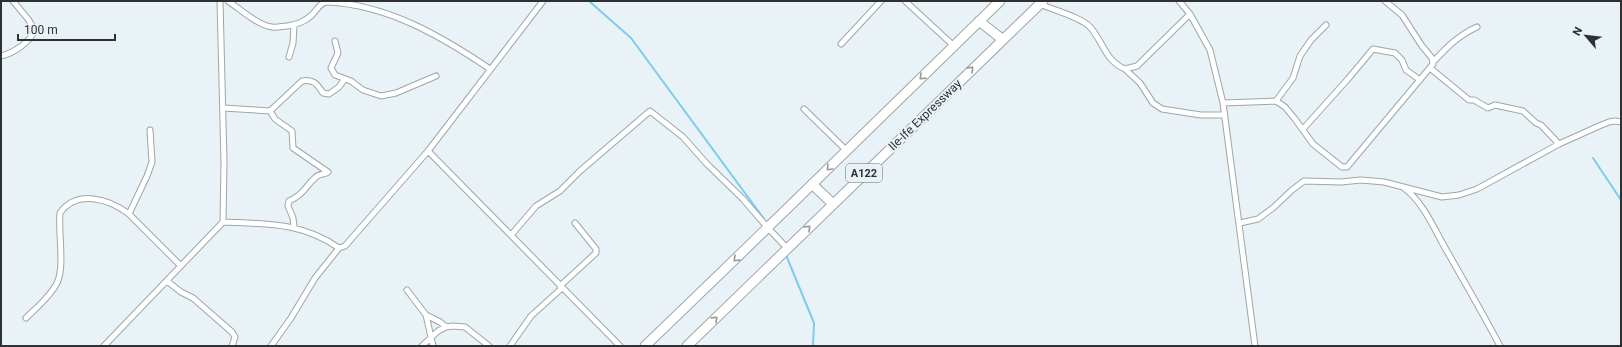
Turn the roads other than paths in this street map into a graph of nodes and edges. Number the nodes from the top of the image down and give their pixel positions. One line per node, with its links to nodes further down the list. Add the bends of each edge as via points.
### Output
1 (13, 1): 20 (street, via 35,30 17,49)
2 (220, 1): 31 (street)
3 (228, 1): 13 (street, via 262,25 273,28)
4 (543, 1): 24 (street)
5 (881, 1): 18 (street)
6 (904, 1): 19 (street)
7 (1000, 1): 12 (highway, A122)
8 (1179, 1): 11 (street)
9 (1385, 1): 22 (street, via 1402,15)
10 (1041, 2): 16 (highway, Ile-Ife Expressway / A122); 25 (street, via 1081,20 1090,27 1113,62)
11 (1190, 14): 25 (street, via 1137,66); 30 (street, via 1210,50)
12 (979, 21): 16 (highway); 19 (highway, A122)
13 (294, 25): 21 (street, via 293,43); 24 (street, via 305,21 326,2 355,6 393,16 422,28)
14 (1326, 25): 29 (street, via 1300,56 1293,78)
15 (1477, 27): 22 (street, via 1455,40)
16 (1002, 39): 44 (highway, Ile-Ife Expressway / A122, one-way to 16)
17 (335, 40): 27 (street, via 338,53 331,68 335,75)
18 (841, 44)
19 (954, 46): 40 (highway, A122, one-way to 40)
20 (1, 56)
21 (288, 57)
22 (1434, 61): 23 (street)
23 (1430, 68): 28 (street); 39 (street, via 1469,100 1488,108 1495,105 1523,111)
24 (490, 69): 41 (street)
25 (1125, 69): 34 (street, via 1140,83 1153,103 1162,109 1202,115)
26 (436, 76): 27 (street, via 396,93 380,96)
27 (344, 80): 33 (street, via 329,94 323,93 315,82 302,81 274,110)
28 (1420, 80): 37 (street, via 1406,70 1402,60 1395,53 1373,48); 37 (street, via 1347,167 1342,167 1313,144)
29 (1276, 101): 30 (street); 37 (street, via 1285,107)
30 (1223, 103): 34 (street)
31 (223, 108): 33 (street); 46 (street)
32 (804, 108): 40 (street)
33 (270, 111): 49 (street, via 275,119 292,131 293,148 328,172 316,177 303,193 289,201)
34 (1224, 115): 48 (street)
35 (1621, 117): 36 (street)
36 (1618, 122): 39 (street, via 1609,122)
37 (1302, 129)
38 (150, 130): 45 (street, via 152,162)
39 (1559, 144): 43 (street, via 1477,189 1459,195 1442,197)
40 (846, 150): 42 (highway, A122, one-way to 42)
41 (428, 151): 51 (street); 52 (street, via 359,233)
42 (812, 184): 44 (highway); 50 (highway, A122)
43 (1401, 186): 48 (street, via 1360,180 1304,181 1258,218); 73 (street, via 1412,194 1428,218)
44 (833, 204): 53 (highway, Ile-Ife Expressway / A122, one-way to 44)
45 (129, 214): 54 (street); 59 (street, via 120,207 95,199 72,201 65,205 60,213 60,266 57,283)
46 (223, 222): 49 (street); 54 (street)
47 (575, 223): 56 (street, via 596,249 596,253)
48 (1240, 224): 72 (street)
49 (294, 228): 52 (street, via 319,236)
50 (768, 228): 51 (street, via 683,137 650,111 560,191 536,206); 53 (street); 70 (highway, A122, one-way to 70)
51 (512, 234): 56 (street)
52 (339, 248): 64 (street, via 315,278)
53 (787, 248): 71 (highway, Ile-Ife Expressway / A122, one-way to 53)
54 (181, 266): 55 (street)
55 (167, 281): 62 (street); 63 (street, via 193,298 232,332 235,337)
56 (561, 286): 68 (street, via 531,316); 69 (street)
57 (407, 290): 58 (street)
58 (426, 315): 60 (street); 61 (street)
59 (26, 318)
60 (446, 327): 61 (street); 67 (street, via 465,327)
61 (432, 337): 65 (street); 66 (street)
62 (104, 346)
63 (232, 346)
64 (271, 346)
65 (422, 346)
66 (433, 346)
67 (490, 346)
68 (510, 346)
69 (620, 346)
70 (645, 346)
71 (687, 346)
72 (1256, 346)
73 (1500, 346)

